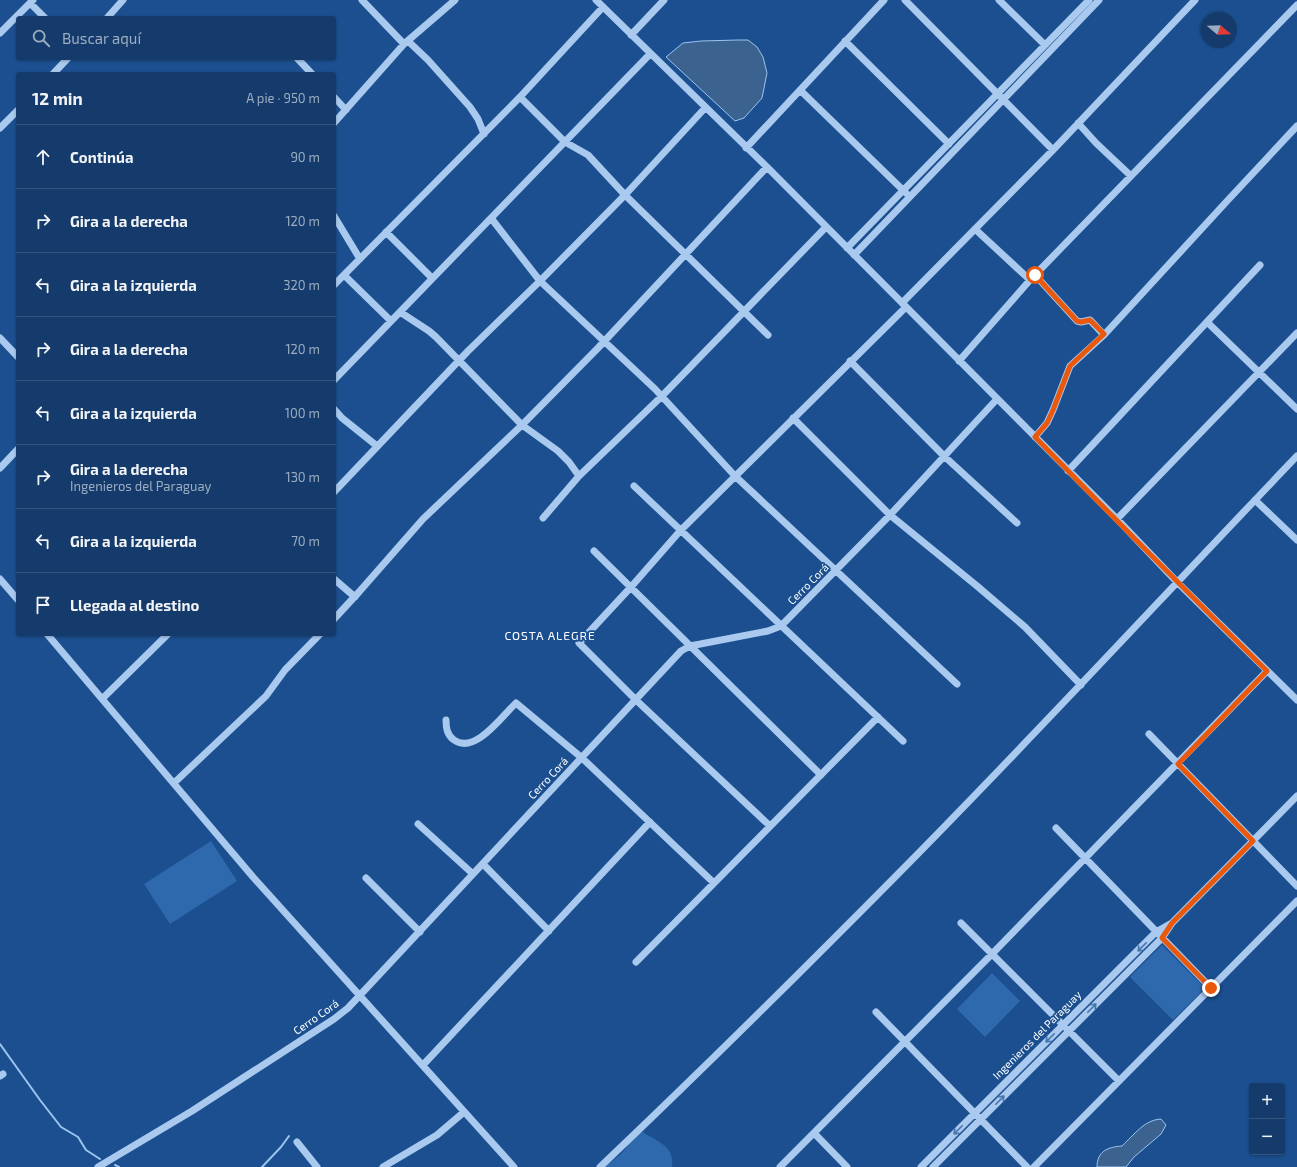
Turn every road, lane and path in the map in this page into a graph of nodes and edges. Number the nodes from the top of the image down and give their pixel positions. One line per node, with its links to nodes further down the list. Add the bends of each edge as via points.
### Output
1 (123, 0): 17 (street)
2 (362, 0): 22 (street)
3 (455, 0): 22 (street)
4 (596, 0): 14 (street)
5 (664, 0): 20 (street)
6 (884, 0): 21 (street)
7 (905, 0): 30 (street)
8 (999, 0): 23 (street)
9 (1089, 0): 23 (street)
10 (1195, 0): 38 (street)
11 (1096, 1): 33 (street)
12 (31, 2): 15 (street); 16 (street)
13 (1297, 6): 47 (street)
14 (603, 7): 20 (street); 31 (street)
15 (17, 16)
16 (43, 16)
17 (109, 16)
18 (16, 17): 19 (street)
19 (0, 33)
20 (631, 35): 24 (street)
21 (846, 41): 29 (street); 43 (street)
22 (406, 42): 35 (street); 41 (street, via 428,60 473,110)
23 (1045, 45): 30 (street)
24 (650, 54): 34 (street); 42 (street)
25 (66, 60): 27 (street)
26 (299, 60): 28 (street)
27 (55, 72)
28 (310, 72)
29 (800, 90): 44 (street); 48 (street)
30 (997, 94): 33 (street); 43 (street)
31 (520, 97): 41 (street); 42 (street)
32 (336, 99): 35 (street)
33 (1003, 100): 45 (street); 50 (street)
34 (705, 108): 44 (street); 49 (street)
35 (346, 110): 37 (street)
36 (16, 112): 40 (street)
37 (336, 120)
38 (1078, 122): 45 (street); 47 (street)
39 (1297, 126): 72 (street)
40 (0, 128)
41 (484, 134): 55 (street)
42 (566, 142): 49 (street, via 588,156); 51 (street)
43 (949, 144): 48 (street)
44 (746, 148): 46 (street)
45 (1053, 150): 54 (street)
46 (767, 167): 53 (street); 57 (street)
47 (1131, 176): 62 (street)
48 (903, 191): 50 (street); 56 (street)
49 (625, 195): 57 (street); 64 (street)
50 (909, 197): 58 (street)
51 (491, 218): 63 (street); 64 (street)
52 (336, 219): 59 (street)
53 (826, 226): 56 (street); 67 (street)
54 (975, 229): 62 (street); 66 (street)
55 (386, 232): 59 (street); 63 (street)
56 (848, 248): 58 (street)
57 (686, 254): 67 (street); 75 (street)
58 (854, 255): 66 (street)
59 (360, 259): 61 (street)
60 (1260, 265): 70 (street)
61 (344, 275): 65 (street); 69 (street)
62 (1033, 277): 72 (street, via 1077,321 1090,320); 79 (street)
63 (432, 278): 68 (street)
64 (540, 281): 75 (street); 77 (street)
65 (336, 283)
66 (904, 305): 78 (street); 79 (street)
67 (744, 311): 73 (street); 82 (street)
68 (400, 312): 69 (street); 77 (street, via 429,331)
69 (391, 321): 81 (street)
70 (1207, 322): 80 (street); 94 (street)
71 (1297, 333): 80 (street)
72 (1104, 334): 88 (street, via 1070,366 1047,423)
73 (768, 335)
74 (0, 338): 76 (street)
75 (604, 341): 82 (street); 87 (street)
76 (16, 355)
77 (458, 361): 87 (street); 89 (street)
78 (850, 361): 86 (street); 91 (street)
79 (959, 361): 83 (street)
80 (1259, 372): 84 (street); 102 (street)
81 (336, 378)
82 (662, 396): 95 (street); 96 (street)
83 (998, 399): 88 (street); 91 (street, Cerro Corá)
84 (1297, 409)
85 (336, 411): 89 (street)
86 (793, 418): 96 (street); 100 (street)
87 (522, 425): 95 (street, via 558,451); 112 (street, via 423,519)
88 (1035, 437): 94 (street)
89 (377, 446): 98 (street)
90 (16, 451): 93 (street)
91 (944, 456): 100 (street, Cerro Corá); 103 (street)
92 (1297, 456): 99 (street)
93 (1, 466)
94 (1068, 471): 102 (street)
95 (579, 476): 101 (street)
96 (735, 476): 104 (street); 107 (street)
97 (634, 486): 104 (street)
98 (336, 490)
99 (1255, 500): 105 (street); 110 (street)
100 (890, 515): 107 (street, Cerro Corá); 122 (street, via 1025,627)
101 (543, 518)
102 (1117, 519): 110 (street)
103 (1017, 523)
104 (680, 531): 111 (street); 115 (street)
105 (1297, 540)
106 (594, 551): 111 (street)
107 (837, 571): 115 (street, Cerro Corá); 121 (street)
108 (0, 579): 113 (street)
109 (336, 581): 112 (street)
110 (1177, 582): 120 (street); 122 (street)
111 (631, 587): 119 (street); 124 (street, via 579,643)
112 (355, 597): 114 (street)
113 (16, 598)
114 (336, 617)
115 (781, 626): 119 (street, Cerro Corá, via 768,631); 126 (street)
116 (49, 636): 123 (street)
117 (166, 636): 123 (street)
118 (318, 636): 133 (street, via 285,670 266,696)
119 (690, 646): 124 (street, Cerro Corá, via 681,651); 132 (street)
120 (1267, 671): 125 (street); 131 (street)
121 (957, 684)
122 (1080, 685): 172 (street, via 897,875)
123 (103, 698): 133 (street)
124 (636, 700): 130 (street, Cerro Corá); 137 (street)
125 (1297, 700)
126 (878, 718): 129 (street); 132 (street)
127 (446, 720): 130 (street, via 446,728 451,738 457,742 470,744 492,728 516,703)
128 (1149, 734): 131 (street)
129 (903, 741)
130 (582, 758): 135 (street); 141 (street, Cerro Corá)
131 (1178, 764): 139 (street); 140 (street)
132 (821, 775): 137 (street)
133 (174, 783): 156 (street, via 253,877)
134 (1297, 796): 139 (street, Ingenieros del Paraguay)
135 (650, 822): 144 (street); 149 (street)
136 (418, 824): 142 (street)
137 (770, 826): 144 (street)
138 (1056, 828): 140 (street)
139 (1253, 841): 145 (street); 148 (street, Ingenieros del Paraguay)
140 (1085, 858): 151 (street); 153 (street)
141 (483, 864): 142 (street, Cerro Corá); 149 (street)
142 (474, 874): 150 (street, Cerro Corá)
143 (366, 878): 150 (street)
144 (714, 883): 154 (street)
145 (1297, 886)
146 (1297, 901): 155 (street)
147 (961, 923): 153 (street)
148 (1172, 923): 151 (street, Ingenieros del Paraguay); 152 (street, Ingenieros del Paraguay)
149 (549, 931): 161 (street)
150 (420, 932): 156 (street, Cerro Corá)
151 (1156, 932): 152 (street); 158 (street, Ingenieros del Paraguay, one-way to 158)
152 (1162, 938): 155 (street); 159 (street, Ingenieros del Paraguay, one-way to 152)
153 (992, 954): 158 (street); 160 (street)
154 (636, 962)
155 (1211, 988): 162 (street)
156 (360, 996): 161 (street); 168 (street, Cerro Corá, via 334,1019 192,1111)
157 (876, 1012): 160 (street)
158 (1063, 1025): 159 (street); 164 (street, Ingenieros del Paraguay, one-way to 164)
159 (1069, 1031): 162 (street); 165 (street, Ingenieros del Paraguay, one-way to 159)
160 (905, 1041): 164 (street); 166 (street)
161 (423, 1066): 163 (street)
162 (1119, 1081): 178 (street)
163 (464, 1112): 170 (street, via 437,1135); 171 (street)
164 (975, 1113): 165 (street); 175 (street, Ingenieros del Paraguay, one-way to 175)
165 (981, 1119): 176 (street, Ingenieros del Paraguay); 177 (street)
166 (814, 1133): 173 (street); 174 (street)
167 (297, 1142): 169 (street)
168 (98, 1167)
169 (317, 1167)
170 (383, 1167)
171 (514, 1167)
172 (600, 1167)
173 (780, 1167)
174 (847, 1167)
175 (921, 1167)
176 (933, 1167)
177 (1027, 1167)
178 (1034, 1167)

